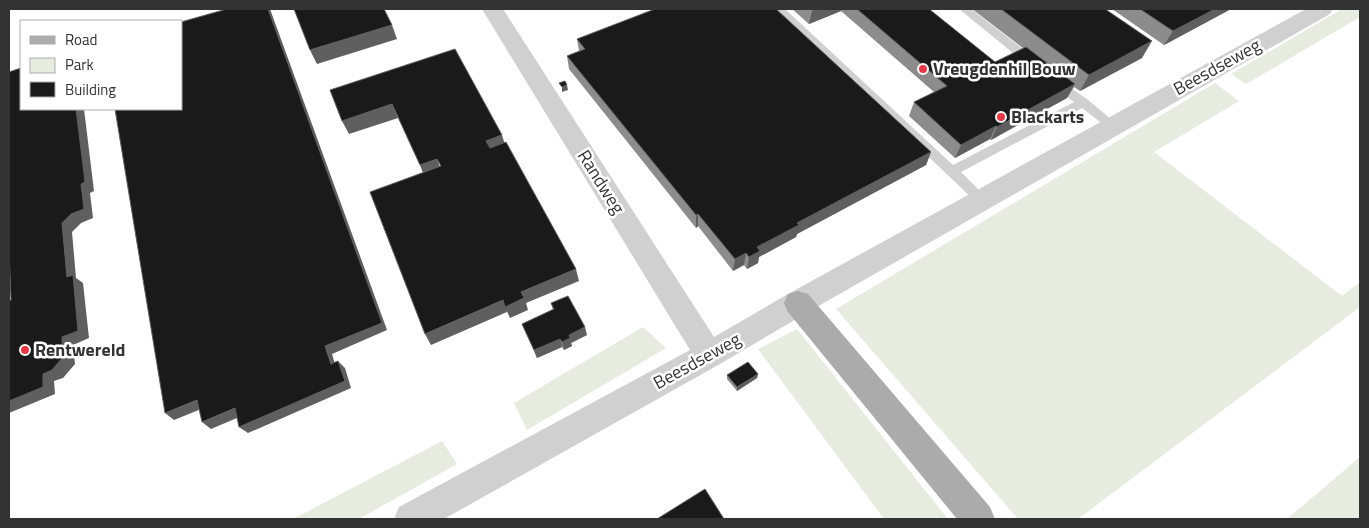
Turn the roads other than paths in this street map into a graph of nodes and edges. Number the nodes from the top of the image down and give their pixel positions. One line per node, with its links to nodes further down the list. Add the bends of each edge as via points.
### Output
1 (493, 9): 10 (street, Randweg)
2 (780, 9): 7 (lane)
3 (964, 9): 5 (lane)
4 (1322, 9): 6 (street, Beesdseweg)
5 (1083, 102): 6 (lane); 7 (lane)
6 (1113, 126): 8 (street, Beesdseweg)
7 (952, 171): 8 (lane)
8 (982, 199): 9 (street, Beesdseweg)
9 (798, 303): 10 (street, Beesdseweg); 12 (main road)
10 (709, 355): 11 (street, Beesdseweg)
11 (410, 519)
12 (978, 519)

